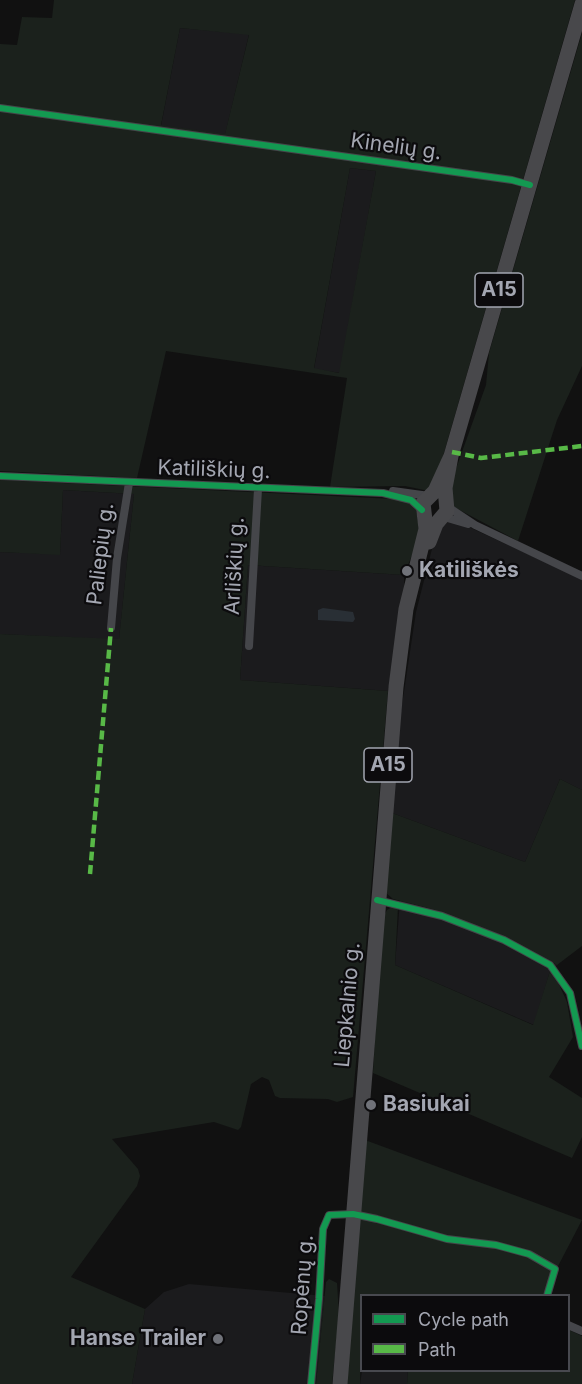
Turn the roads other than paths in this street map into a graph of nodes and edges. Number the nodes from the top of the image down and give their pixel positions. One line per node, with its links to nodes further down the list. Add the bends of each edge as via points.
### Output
1 (582, 4): 3 (highway, A15)
2 (0, 108): 3 (street, Kinelių g.)
3 (530, 185): 8 (highway, Liepkalnio g. / A15)
4 (0, 476): 5 (street, Katiliškių g.)
5 (129, 483): 6 (street, Katiliškių g.); 10 (street, Paliepių g.)
6 (258, 489): 7 (street, Katiliškių g.); 11 (street, Arliškių g.)
7 (384, 493): 8 (street, Katiliškių g.); 8 (street, Katiliškių g., via 398,490)
8 (436, 508): 9 (street, Katiliškių g.); 12 (highway, Liepkalnio g. / A15, via 426,529 406,609 391,729)
9 (582, 576)
10 (111, 628)
11 (249, 646)
12 (378, 900): 13 (street, via 442,916 504,940 550,965 570,993); 14 (highway, Liepkalnio g. / A15)
13 (582, 1046)
14 (353, 1214): 15 (street, via 466,1243 496,1245 529,1254 555,1269); 16 (street, Ropėnų g., via 329,1215 323,1229); 17 (highway, Liepkalnio g. / A15)
15 (548, 1294)
16 (310, 1384)
17 (340, 1384)

